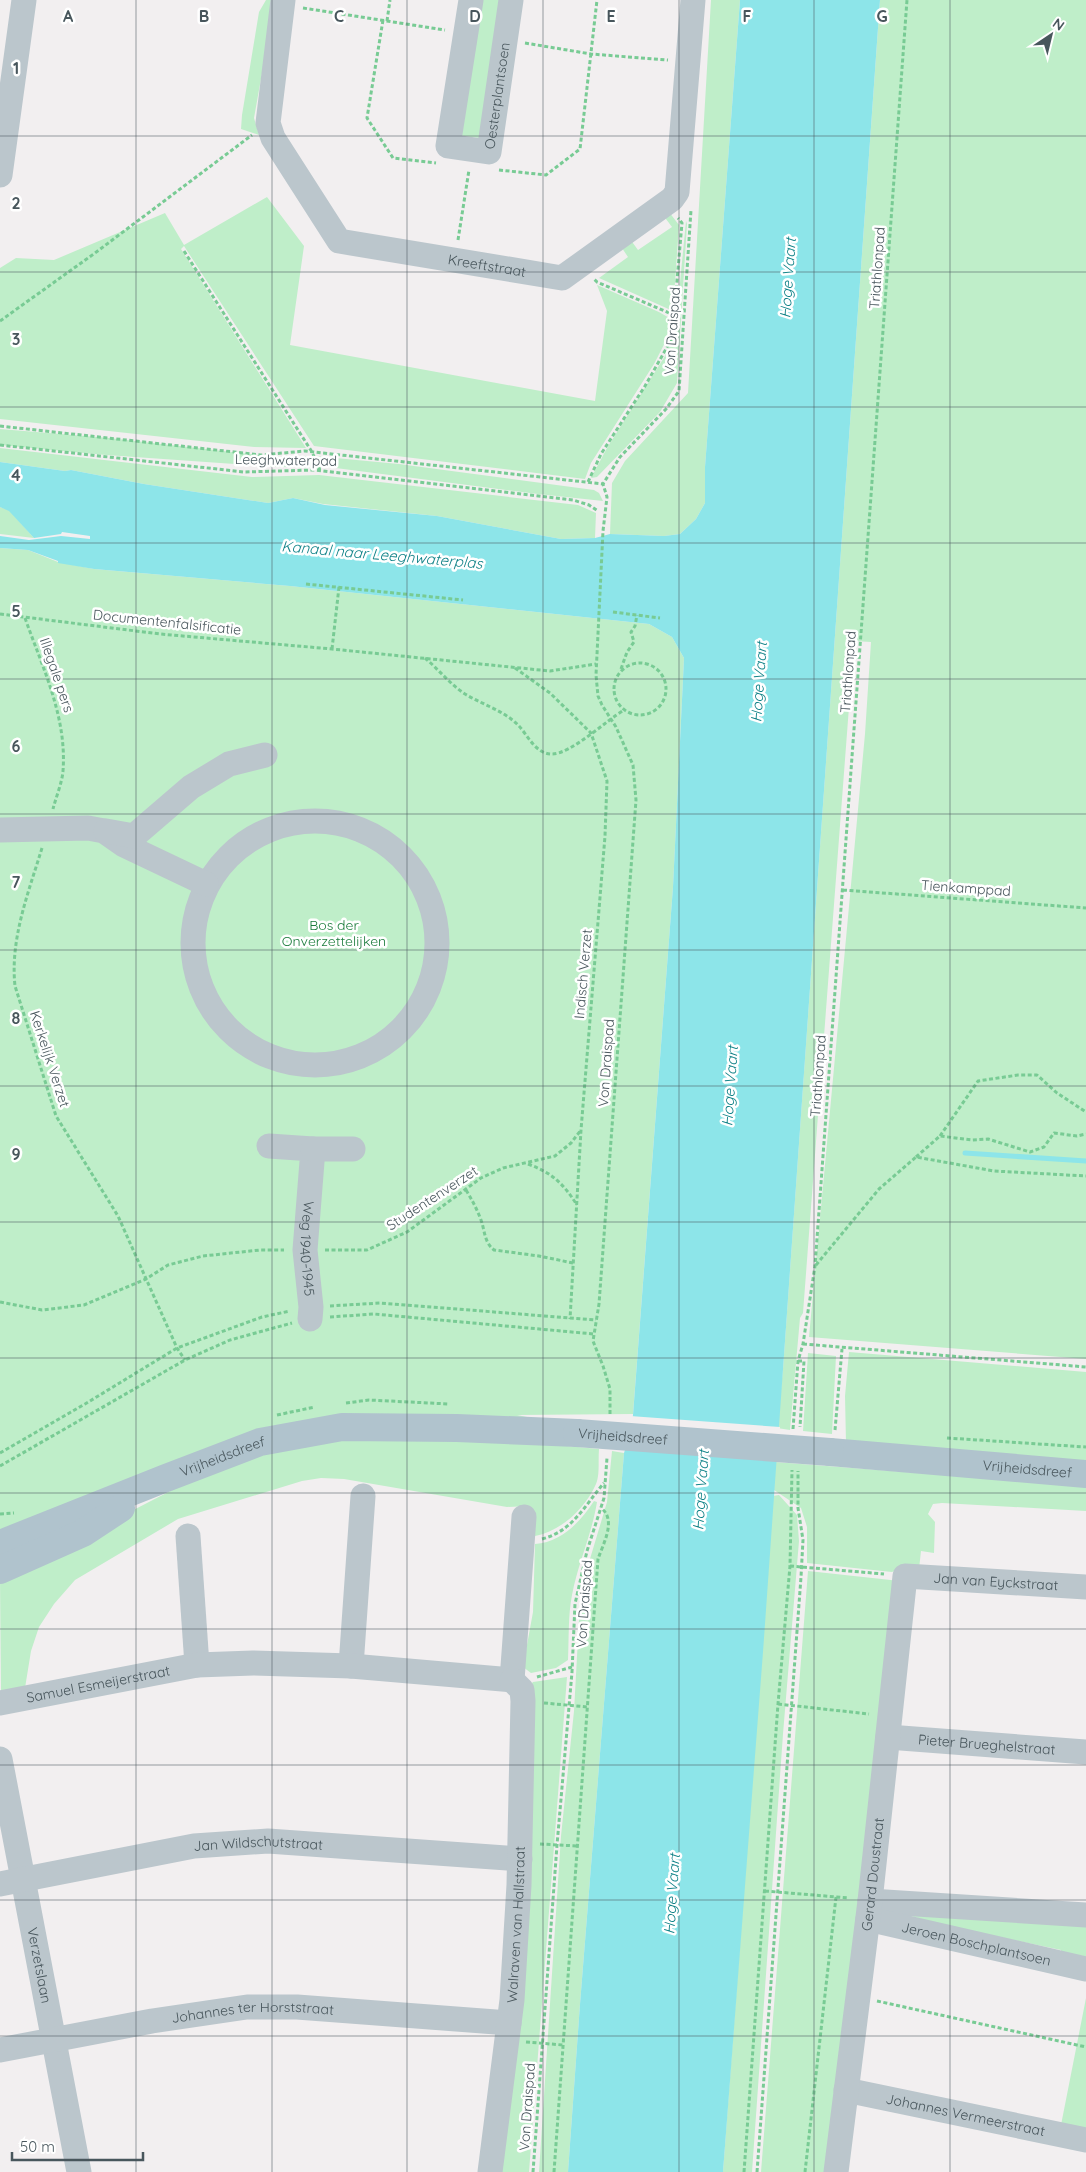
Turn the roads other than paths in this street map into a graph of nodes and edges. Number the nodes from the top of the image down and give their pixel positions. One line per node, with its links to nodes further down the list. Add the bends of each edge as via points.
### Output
1 (24, 0): 6 (street)
2 (284, 0): 5 (street, Kreeftstraat, via 268,123 272,138 339,241 562,278 672,199 677,192)
3 (471, 0): 4 (street, Oesterplantsoen, via 448,146 489,152)
4 (511, 0)
5 (693, 0)
6 (0, 176)
7 (265, 755): 9 (street, via 229,764 191,787 134,836)
8 (0, 830): 9 (street, via 88,828)
9 (104, 831): 10 (street, via 124,845)
10 (206, 884): 10 (street, via 230,853 264,830 302,820 342,823 379,838 409,864 430,898 438,936 434,976 417,1014 388,1043 350,1062 310,1066 269,1058 234,1036 207,1004 193,965 193,923)
11 (269, 1146): 12 (street)
12 (313, 1149): 13 (street); 14 (street, Weg 1940-1945, via 305,1250)
13 (353, 1149)
14 (310, 1313)
15 (1086, 1474): 16 (main road, Vrijheidsdreef, bridge, via 577,1433 342,1428 260,1442)
16 (166, 1478): 20 (main road, Vrijheidsdreef); 21 (main road, Vrijheidsdreef, via 83,1533)
17 (362, 1496): 25 (street)
18 (523, 1528): 26 (street)
19 (188, 1536): 24 (street)
20 (0, 1544)
21 (0, 1570)
22 (905, 1576): 23 (street, Jan van Eyckstraat); 28 (street, Gerard Doustraat)
23 (1086, 1587)
24 (197, 1665): 25 (street, Samuel Esmeijerstraat); 27 (street, Samuel Esmeijerstraat)
25 (351, 1666): 26 (street, Samuel Esmeijerstraat)
26 (518, 1691): 31 (street, Walraven van Hallstraat)
27 (0, 1704)
28 (889, 1727): 29 (street, Pieter Brueghelstraat); 33 (street, Gerard Doustraat)
29 (1086, 1752)
30 (0, 1759): 32 (street, Verzetslaan)
31 (520, 1851): 32 (street, Jan Wildschutstraat, via 268,1841 194,1846); 36 (street, Walraven van Hallstraat)
32 (12, 1882): 37 (street, Verzetslaan)
33 (869, 1910): 34 (street, Jeroen Boschplantsoen); 35 (street, Jeroen Boschplantsoen); 39 (street, Gerard Doustraat)
34 (1086, 1915)
35 (1086, 1969)
36 (508, 2032): 37 (street, Johannes ter Horststraat, via 297,2008 247,2007); 42 (street, Walraven van Hallstraat)
37 (54, 2041): 38 (street, Johannes ter Horststraat); 41 (street, Verzetslaan)
38 (0, 2050)
39 (846, 2090): 40 (street, Johannes Vermeerstraat); 43 (street, Gerard Doustraat)
40 (1086, 2140)
41 (79, 2172)
42 (490, 2172)
43 (836, 2172)

